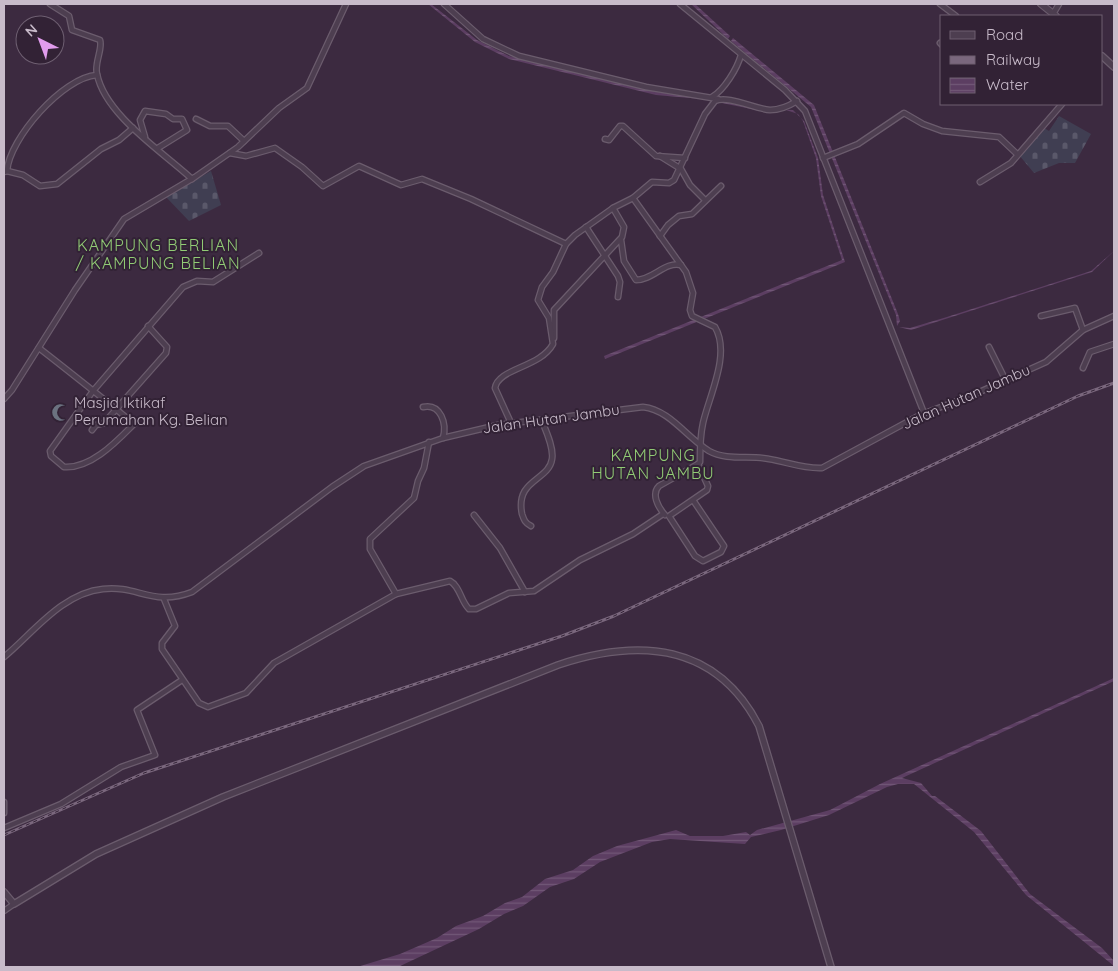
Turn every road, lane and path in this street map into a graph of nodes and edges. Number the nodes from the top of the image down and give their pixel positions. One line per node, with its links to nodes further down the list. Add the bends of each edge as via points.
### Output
1 (50, 4): 13 (street, via 67,14 72,30 100,41)
2 (346, 4): 21 (street, via 307,88 278,108)
3 (444, 4): 14 (street, via 484,39 518,56)
4 (940, 4): 8 (street)
5 (1041, 4): 9 (street)
6 (1059, 4): 9 (street)
7 (683, 5): 10 (street)
8 (955, 15)
9 (1054, 15)
10 (742, 55): 14 (street); 15 (street)
11 (1103, 57): 12 (street)
12 (1114, 67)
13 (97, 75): 18 (street, via 107,98); 29 (street, via 89,75 70,84 54,96 26,131)
14 (712, 100): 15 (street, via 769,110); 26 (street)
15 (797, 102): 27 (street, via 808,116)
16 (1061, 105): 24 (street)
17 (196, 119): 21 (street, via 210,126 228,126)
18 (133, 128): 19 (street); 29 (street, via 57,184 40,186 23,175)
19 (146, 138): 22 (street); 22 (street, via 140,124 145,111 182,120 187,130)
20 (605, 139): 25 (street, via 608,141 623,126)
21 (244, 141): 23 (street)
22 (158, 148): 30 (street)
23 (230, 153): 30 (street); 39 (street, via 246,156 275,148 323,186 359,166 400,185 422,179)
24 (1017, 154): 27 (street, via 999,137 942,131 922,124 904,112 858,144); 31 (street, via 1001,171)
25 (660, 156): 26 (street); 28 (street)
26 (685, 158): 28 (street)
27 (823, 158): 58 (street)
28 (681, 169): 33 (street, via 672,182 652,182); 34 (street, via 690,185)
29 (5, 172)
30 (192, 179): 51 (street, via 124,219)
31 (980, 182)
32 (721, 186): 34 (street)
33 (633, 198): 35 (street); 37 (street)
34 (705, 200): 37 (street, via 691,215 679,216 672,221)
35 (613, 208): 36 (street); 38 (street, via 624,227)
36 (586, 227): 39 (street); 41 (street)
37 (660, 236): 42 (street)
38 (621, 240): 41 (street); 42 (street, via 624,261 636,280 669,265)
39 (566, 244): 48 (street, via 538,300 549,318)
40 (259, 253): 46 (street, via 213,282 191,282 183,287)
41 (606, 255): 43 (street, via 620,282); 48 (street, via 554,310 556,328)
42 (681, 265): 64 (street, via 691,284 693,299 690,310 695,318 715,327 720,341 717,380)
43 (618, 297)
44 (1040, 316): 47 (street, via 1075,308)
45 (1114, 316): 47 (street, Jalan Hutan Jambu)
46 (148, 326): 54 (street); 57 (street, via 168,347 166,353)
47 (1083, 330): 53 (street, Jalan Hutan Jambu, via 1046,362)
48 (553, 344): 60 (street, via 539,360 505,374 496,384)
49 (1114, 344): 52 (street, via 1090,352)
50 (990, 347): 53 (street)
51 (39, 348): 54 (street); 55 (street)
52 (1083, 368)
53 (1005, 379): 58 (street, Jalan Hutan Jambu)
54 (93, 391): 57 (street); 57 (street, via 50,451 62,466 68,468 86,462 134,424)
55 (4, 399)
56 (422, 407): 62 (street, via 431,407 441,415 446,426)
57 (116, 409): 61 (street, via 103,424)
58 (924, 413): 64 (street, Jalan Hutan Jambu, via 822,468 720,455)
59 (542, 421): 60 (street, Jalan Hutan Jambu); 64 (street, Jalan Hutan Jambu, via 651,408 665,415); 69 (street, via 552,457 550,465 523,493 523,516)
60 (511, 423): 62 (street, Jalan Hutan Jambu)
61 (92, 430)
62 (443, 438): 63 (street, Jalan Hutan Jambu)
63 (429, 442): 71 (street, via 414,498 370,539 370,549); 72 (street, Jalan Hutan Jambu, via 355,470 201,587)
64 (700, 444): 65 (street)
65 (698, 464): 66 (street, via 708,486); 68 (street, via 654,491)
66 (693, 500): 68 (street); 68 (street, via 724,546 721,552 700,561)
67 (474, 514): 70 (street, via 500,548)
68 (666, 515): 70 (street, via 580,560 539,588)
69 (531, 526)
70 (525, 592): 71 (street, via 509,593 472,610 450,581)
71 (396, 594): 74 (street, via 274,663 246,693 205,706)
72 (164, 599): 73 (street, Jalan Hutan Jambu, via 121,589 91,591 66,604); 74 (street, via 175,626 161,646)
73 (4, 658)
74 (182, 680): 77 (street, via 137,710 155,755 121,767 68,800)
75 (4, 802): 76 (street)
76 (4, 813)
77 (4, 828)
78 (4, 892): 79 (street)
79 (14, 904): 80 (street); 81 (street, via 96,854 223,797 537,673 596,655 645,650 670,653 705,667 738,692 759,726)
80 (4, 912)
81 (831, 967)

